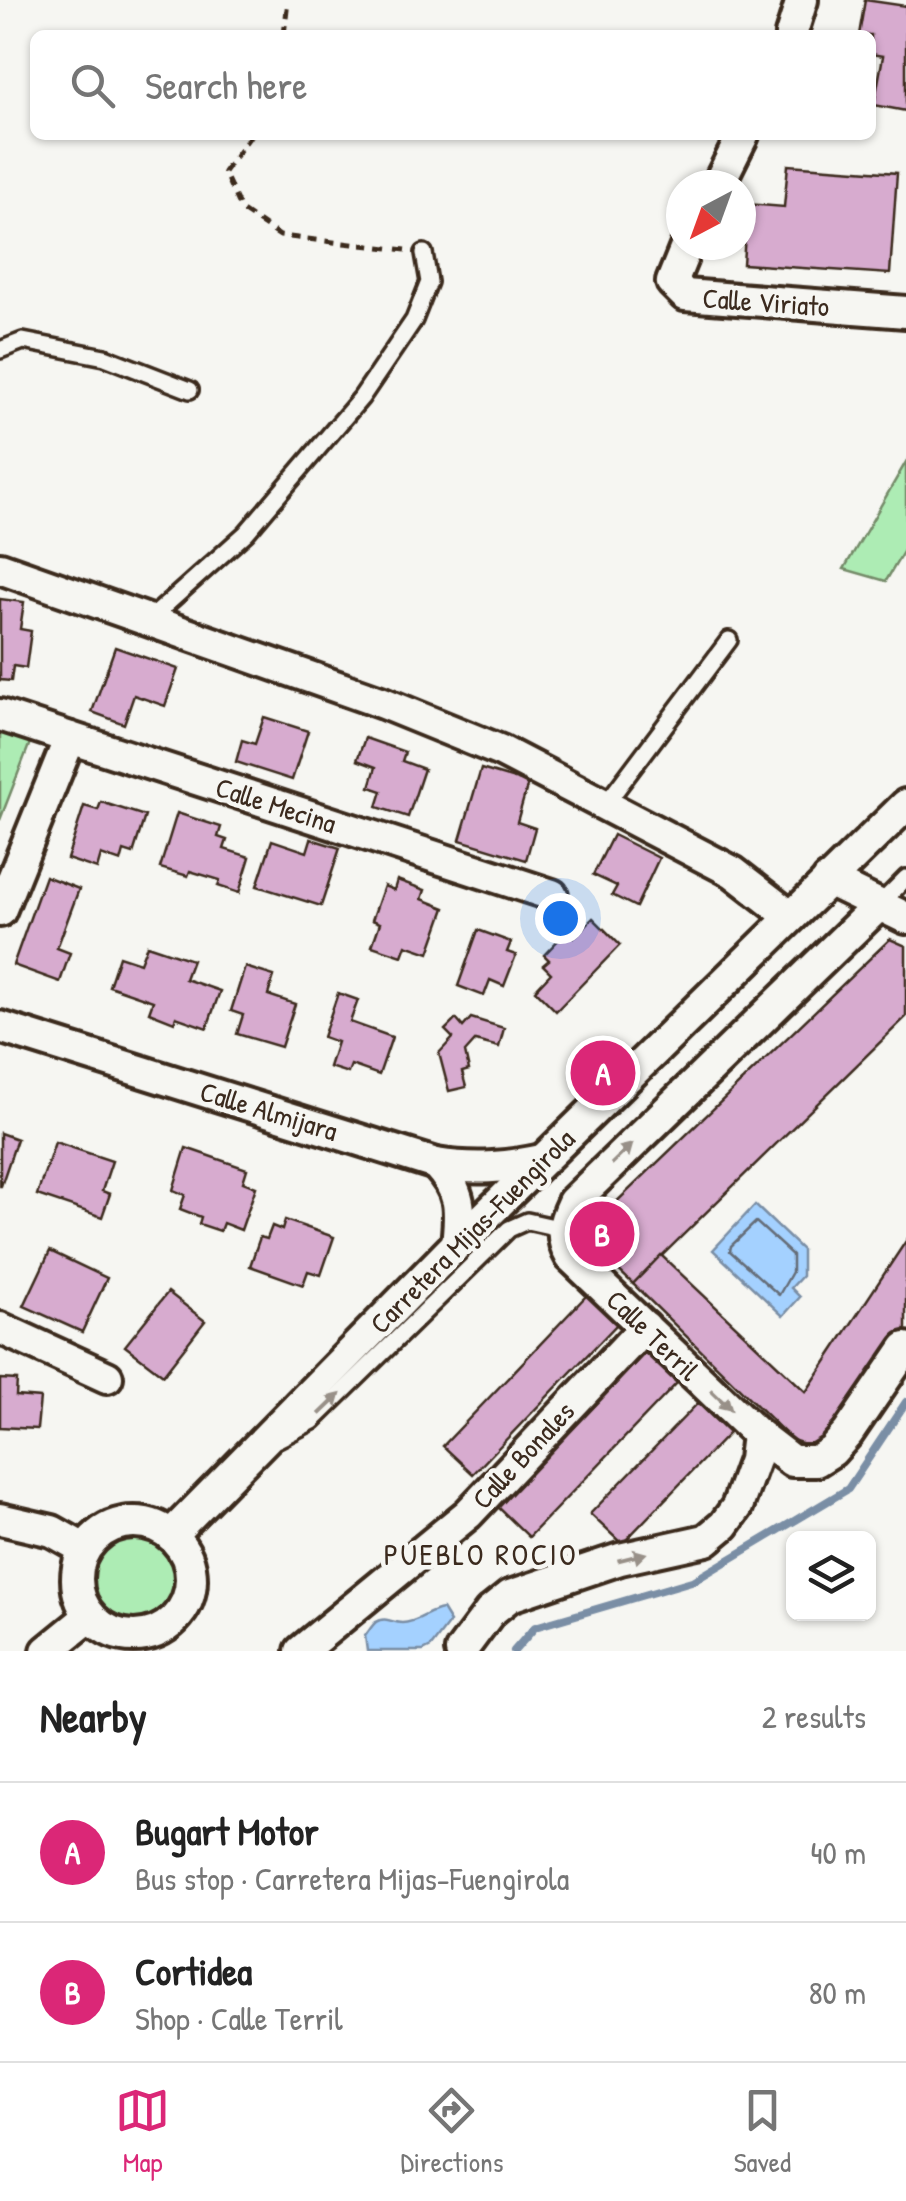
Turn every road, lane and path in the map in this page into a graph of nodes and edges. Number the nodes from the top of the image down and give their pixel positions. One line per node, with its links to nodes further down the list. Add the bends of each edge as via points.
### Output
1 (288, 0): 3 (path)
2 (802, 0): 4 (street)
3 (285, 30)
4 (792, 30)
5 (247, 140): 8 (path, via 224,172 241,210 280,236)
6 (740, 140): 7 (street)
7 (726, 170)
8 (424, 252): 14 (lane, via 429,282 414,320 361,398 246,534)
9 (681, 260): 10 (street, Calle Viriato, via 672,282 685,295)
10 (906, 312)
11 (0, 350): 12 (lane, via 23,341 105,356)
12 (190, 390)
13 (0, 568): 14 (street)
14 (149, 620): 18 (street, via 384,703 501,751)
15 (729, 640): 18 (lane)
16 (0, 714): 17 (street, Calle Mecina)
17 (70, 738): 22 (street, Calle Mecina); 24 (street)
18 (604, 805): 25 (street, via 734,872)
19 (906, 805): 21 (street, Carretera Mijas-Fuengirola)
20 (906, 878): 23 (lane)
21 (828, 880): 23 (street); 25 (street, Carretera Mijas-Fuengirola)
22 (552, 894)
23 (878, 906): 26 (street); 30 (street, one-way to 23, via 573,1202)
24 (0, 911)
25 (792, 917): 28 (street, Carretera Mijas-Fuengirola)
26 (906, 918)
27 (0, 1027): 29 (street, Calle Almijara)
28 (542, 1160): 29 (street, Calle Almijara, via 473,1170); 31 (street, Carretera Mijas-Fuengirola)
29 (436, 1164): 31 (street, via 452,1180 460,1208)
30 (563, 1229): 32 (street, Calle Terril, via 570,1256); 37 (lane, one-way to 30, via 313,1421 509,1228 527,1221)
31 (456, 1244): 37 (street, Carretera Mijas-Fuengirola)
32 (645, 1327): 36 (street, Calle Terril, one-way to 36); 43 (street, Calle Bonales, via 468,1514)
33 (0, 1328): 35 (street)
34 (906, 1348): 36 (street, Calle Terril, via 848,1433 816,1462 792,1460)
35 (107, 1378)
36 (757, 1434): 44 (street, one-way to 36, via 510,1596 706,1540 737,1507)
37 (248, 1455): 39 (street, Carretera Mijas-Fuengirola)
38 (0, 1519): 40 (street, via 52,1531)
39 (171, 1535): 40 (street, via 124,1522); 41 (street, via 191,1576 175,1620 132,1636 116,1634)
40 (84, 1549): 41 (street, via 77,1586)
41 (90, 1616): 42 (street)
42 (47, 1651)
43 (301, 1651)
44 (461, 1651)

